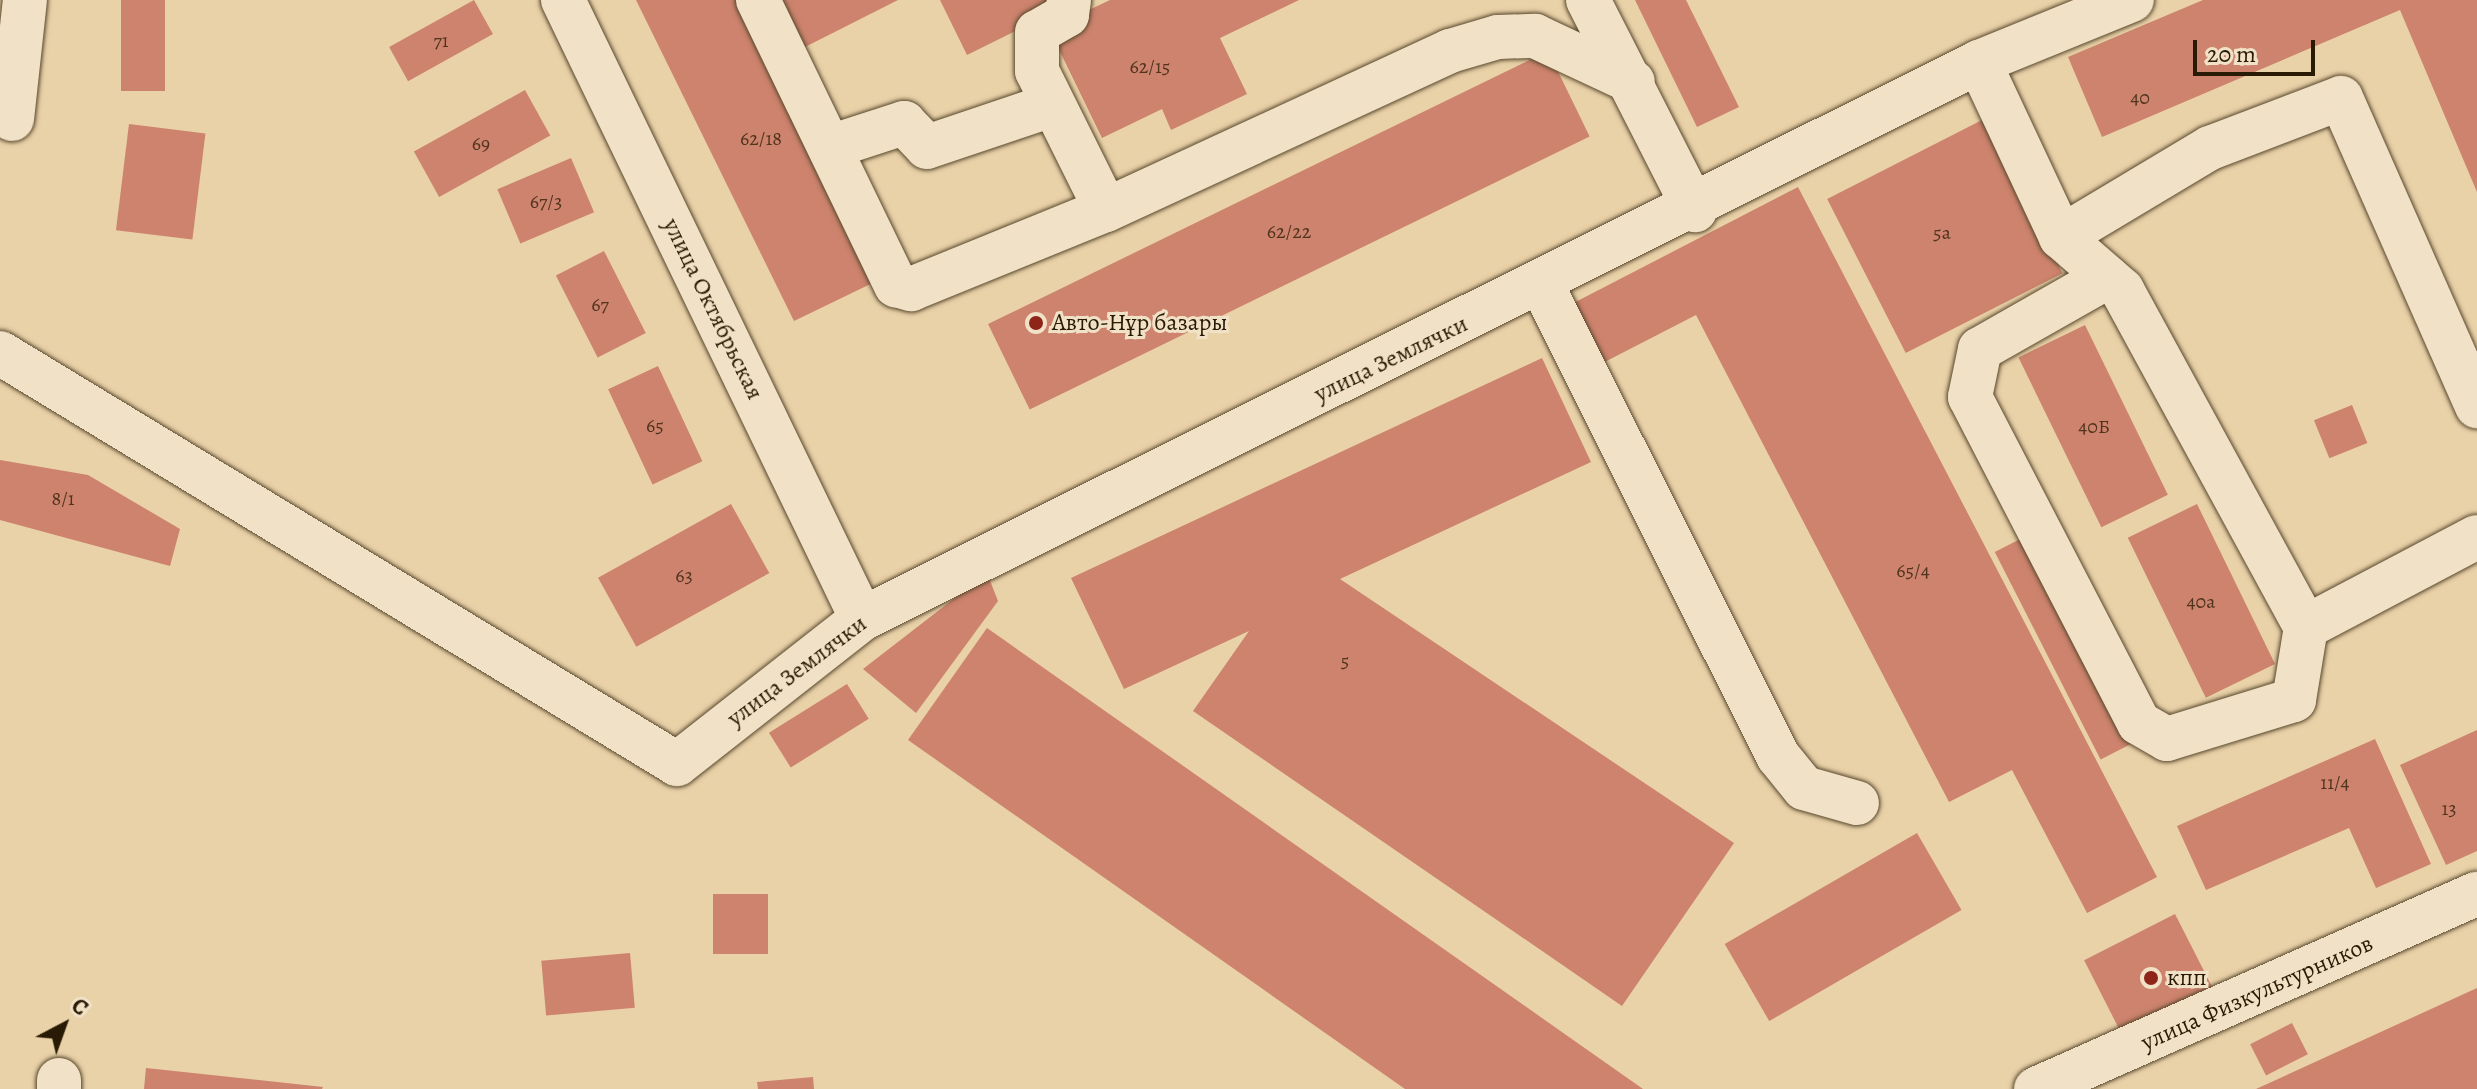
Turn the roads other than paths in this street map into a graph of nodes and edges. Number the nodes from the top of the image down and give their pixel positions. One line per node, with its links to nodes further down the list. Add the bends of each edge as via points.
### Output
1 (25, 0): 10 (street)
2 (563, 0): 20 (street, улица Октябрьская)
3 (758, 0): 11 (street)
4 (1069, 0): 9 (street, via 1067,15 1037,32 1037,71)
5 (1588, 0): 8 (street)
6 (2105, 6): 7 (street, улица Землячки)
7 (1979, 62): 13 (street, улица Землячки); 14 (street)
8 (1633, 82): 12 (street, via 1535,36 1498,37 1450,51); 13 (street)
9 (1052, 105): 11 (street, via 927,147 904,123); 12 (street)
10 (12, 119)
11 (830, 147): 12 (street, via 896,285 911,289)
12 (1106, 210)
13 (1695, 210): 16 (street, улица Землячки)
14 (2061, 237): 15 (street); 18 (street, via 2210,148 2341,98)
15 (2107, 277): 21 (street, via 2122,290); 21 (street, via 1980,349 1970,397 2139,723 2167,739 2294,700)
16 (1542, 285): 20 (street, улица Землячки); 22 (street, via 1778,756 1804,788)
17 (0, 353): 20 (street, улица Землячки, via 677,764)
18 (2477, 406)
19 (2477, 537): 21 (street)
20 (862, 619)
21 (2306, 627)
22 (1857, 803)
23 (2477, 894): 24 (street, улица Физкультурников)
24 (2036, 1089)

